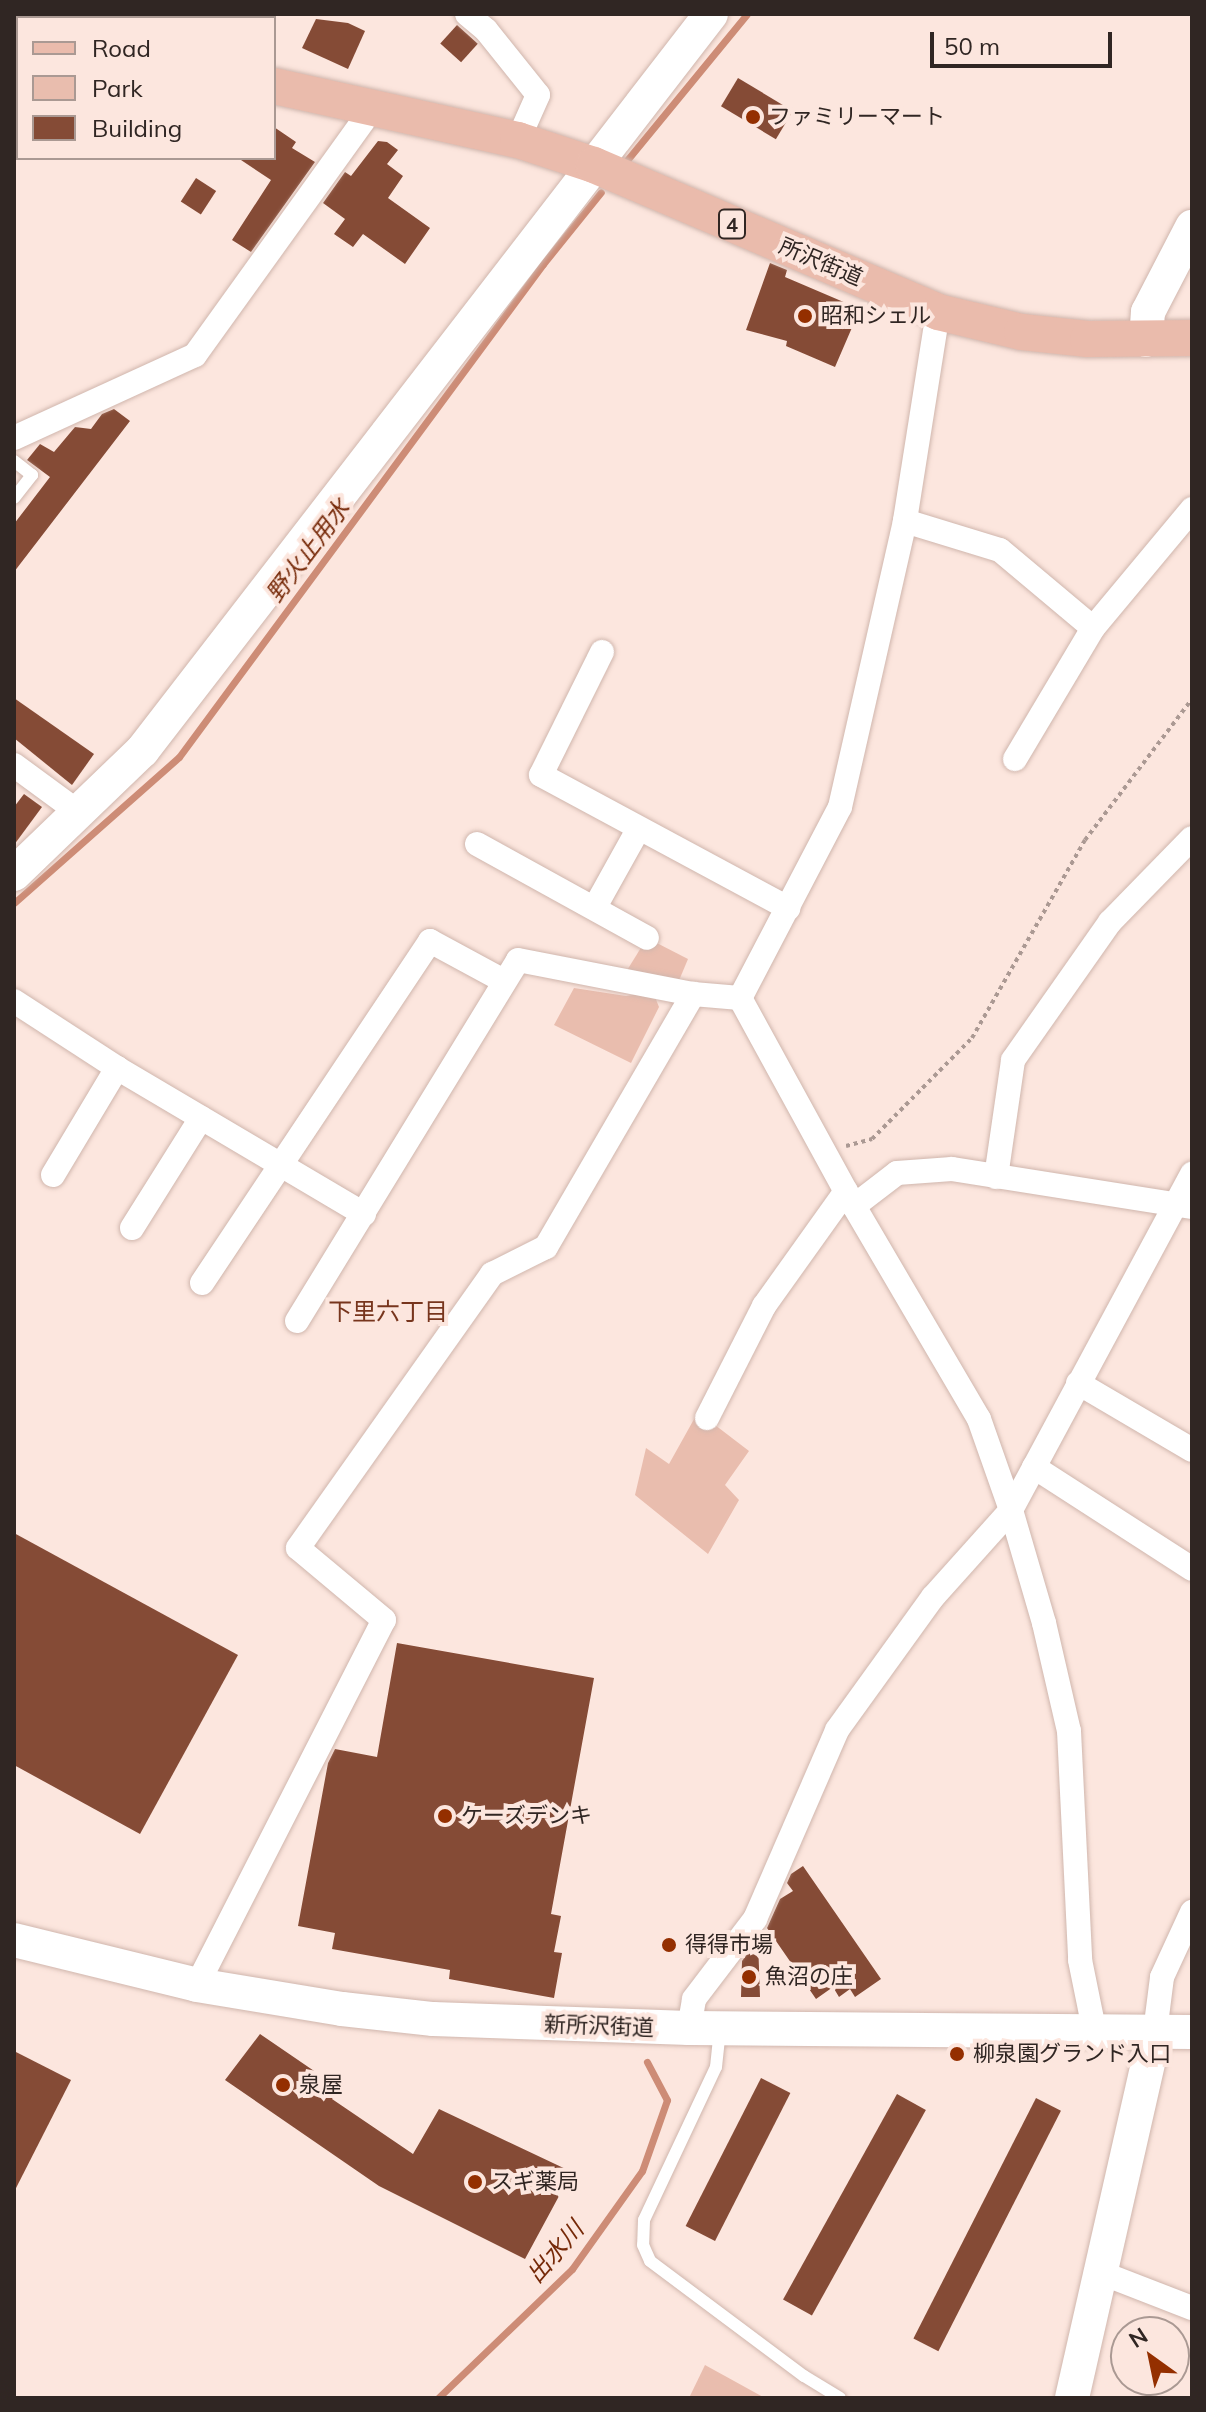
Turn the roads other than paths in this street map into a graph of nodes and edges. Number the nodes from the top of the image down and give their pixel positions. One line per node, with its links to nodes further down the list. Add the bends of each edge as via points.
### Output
1 (467, 14): 5 (street, via 538,95)
2 (711, 14): 6 (street)
3 (276, 86): 4 (main road, 所沢街道 / 4)
4 (374, 106): 5 (main road, 所沢街道 / 4); 11 (street, via 195,355)
5 (518, 140): 6 (main road, 所沢街道 / 4)
6 (594, 165): 8 (main road, 所沢街道 / 4); 20 (street, via 142,751)
7 (1192, 227): 10 (street, via 1148,312)
8 (938, 312): 10 (main road, 所沢街道 / 4, via 1022,332); 15 (street)
9 (1192, 338): 10 (main road, 所沢街道 / 4)
10 (1146, 340)
11 (14, 438)
12 (14, 461): 13 (lane, via 32,475)
13 (14, 498)
14 (1192, 509): 16 (street)
15 (905, 521): 16 (street, via 1000,550); 26 (street, via 840,807)
16 (1093, 628): 18 (street)
17 (602, 652): 21 (street, via 541,775)
18 (1015, 759)
19 (14, 765): 20 (street)
20 (78, 812): 24 (street)
21 (639, 828): 25 (street); 26 (street)
22 (1192, 838): 37 (street, via 1110,922 1013,1060)
23 (477, 844): 25 (street)
24 (14, 874)
25 (595, 907): 27 (street)
26 (788, 908): 30 (street)
27 (647, 938)
28 (504, 981): 29 (street, via 518,960); 34 (street, via 430,941); 40 (street)
29 (693, 994): 30 (street); 52 (street, via 546,1247 492,1274 298,1548 384,1620)
30 (740, 998): 38 (street)
31 (14, 1001): 32 (street)
32 (117, 1068): 33 (street); 36 (street)
33 (201, 1118): 34 (street); 41 (street)
34 (282, 1166): 40 (street); 42 (street)
35 (1192, 1174): 39 (street)
36 (53, 1175)
37 (996, 1177): 38 (street, via 952,1169 897,1173); 39 (street)
38 (850, 1198): 45 (street, via 764,1306); 48 (street, via 979,1419)
39 (1183, 1205): 44 (street)
40 (364, 1214): 43 (street)
41 (132, 1228)
42 (202, 1283)
43 (297, 1321)
44 (1078, 1383): 46 (street); 47 (street)
45 (707, 1418)
46 (1192, 1450)
47 (1034, 1467): 48 (street); 49 (street)
48 (1011, 1510): 53 (street, via 933,1597 837,1730 755,1919 694,1999); 54 (street, via 1069,1731 1080,1960)
49 (1192, 1569)
50 (1192, 1912): 55 (street, via 1162,1977)
51 (14, 1940): 52 (street, 新所沢街道)
52 (197, 1985): 53 (street, 新所沢街道, via 433,2019)
53 (705, 2028): 54 (street, 新所沢街道); 59 (lane, via 716,2067 644,2220 643,2245 650,2261)
54 (1094, 2029): 55 (street, 新所沢街道)
55 (1155, 2032): 56 (street, 新所沢街道); 57 (street)
56 (1192, 2032)
57 (1099, 2272): 58 (street); 60 (street)
58 (1192, 2308)
59 (840, 2398)
60 (1072, 2398)

